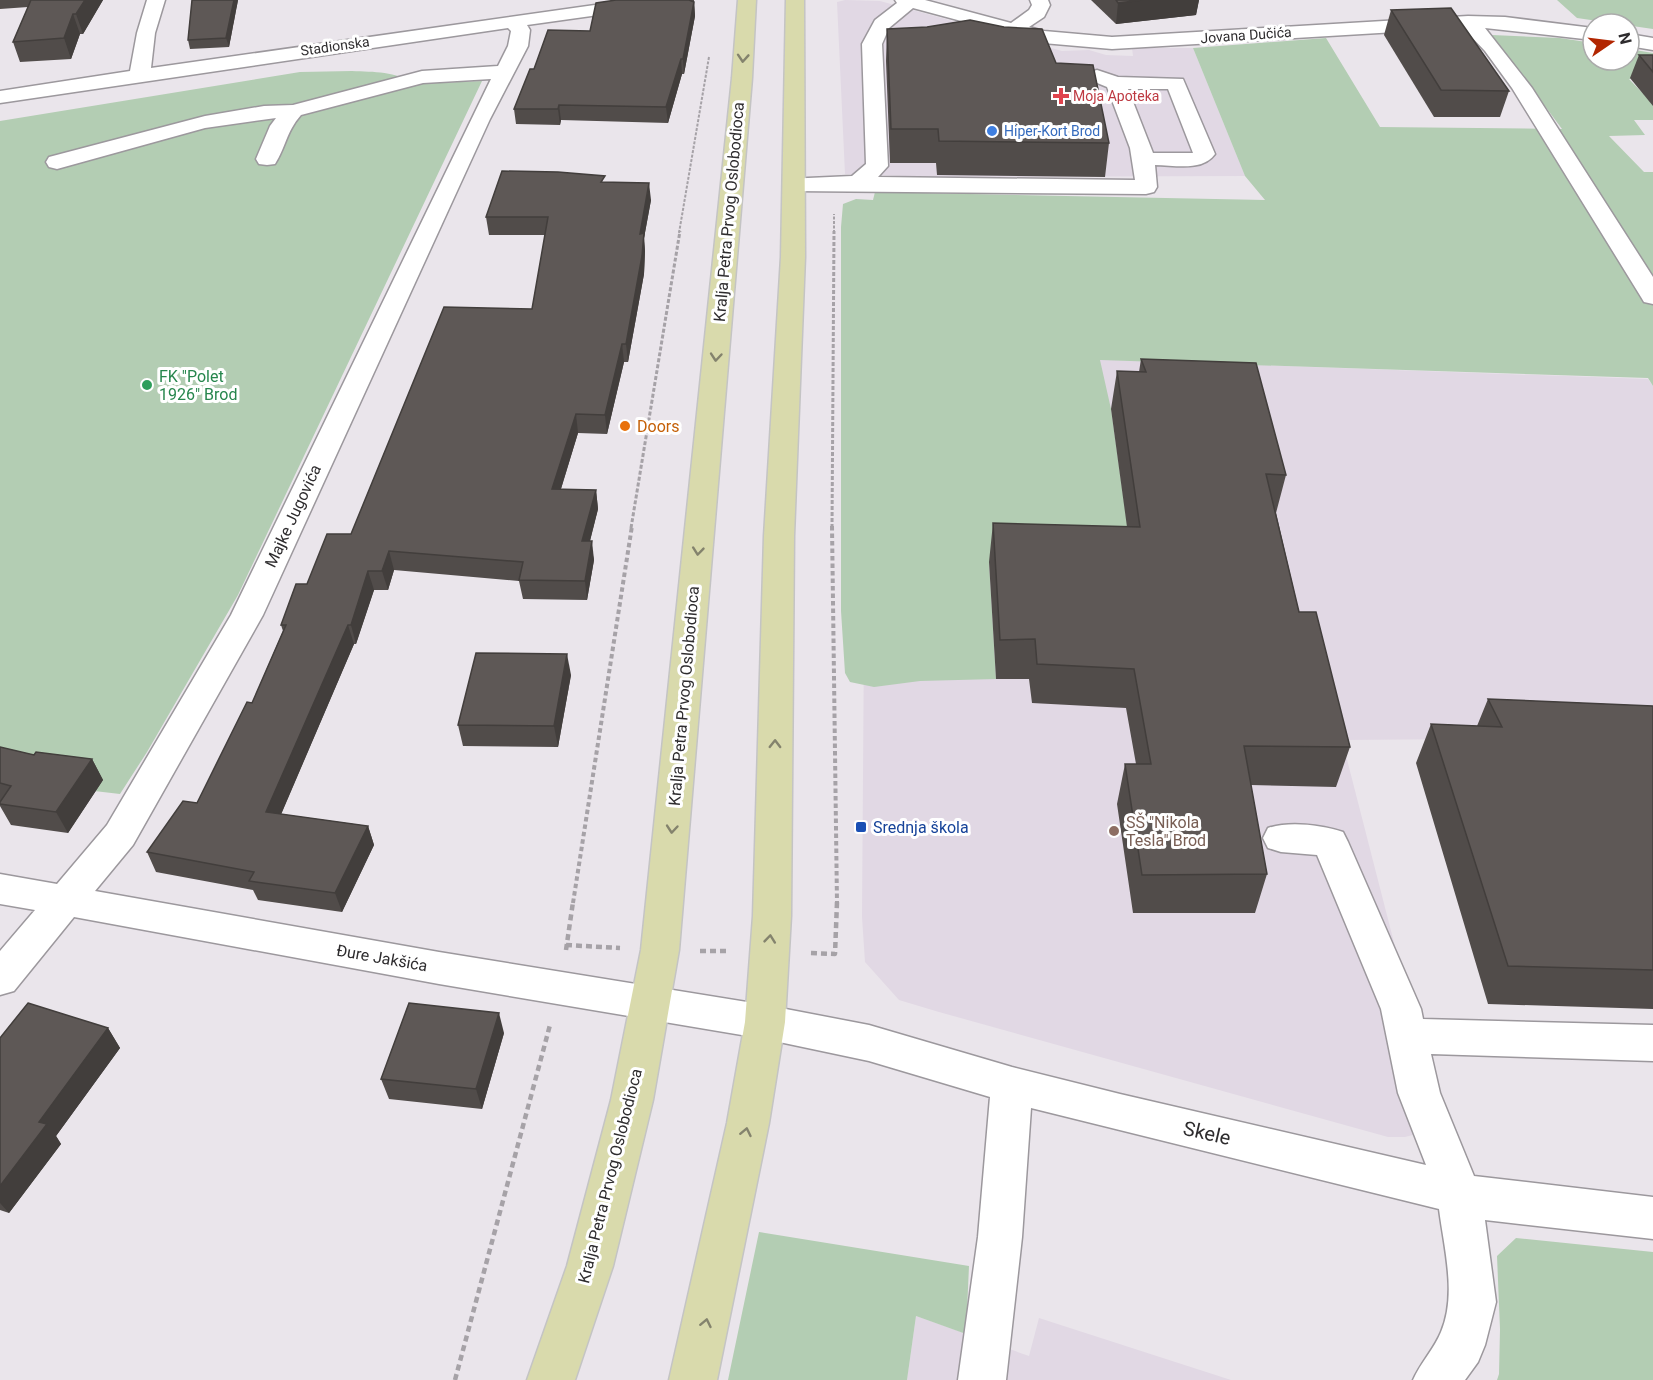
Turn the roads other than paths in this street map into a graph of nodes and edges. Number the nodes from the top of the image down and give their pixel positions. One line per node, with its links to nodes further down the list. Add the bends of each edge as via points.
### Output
1 (156, 0): 16 (street)
2 (670, 0): 8 (street, Stadionska)
3 (747, 0): 30 (main road, Kralja Petra Prvog Oslobodioca, one-way to 30, via 664,916)
4 (795, 0): 24 (main road)
5 (1039, 0): 11 (street, via 1037,14)
6 (907, 1): 7 (street); 11 (street, Jovana Dučića)
7 (885, 19): 10 (street); 23 (street, via 872,44 877,166)
8 (511, 21): 15 (street, Majke Jugovića, via 521,30 518,46); 16 (street, Stadionska)
9 (1468, 22): 12 (street, Jovana Dučića); 13 (street, Jovana Dučića); 25 (street, via 1494,47 1512,73)
10 (907, 25)
11 (1014, 29): 13 (street, Jovana Dučića)
12 (1581, 32)
13 (1084, 48): 14 (street); 17 (street, via 1097,76)
14 (1025, 53)
15 (503, 72): 19 (street, via 422,77); 28 (street, Majke Jugovića, via 246,615 120,835)
16 (140, 74): 18 (street, Stadionska)
17 (1116, 83): 21 (street); 21 (street, via 1173,77 1204,154 1200,159)
18 (0, 97)
19 (294, 111): 20 (street, via 280,126); 22 (street, via 227,117)
20 (267, 159)
21 (1143, 159): 23 (street, via 1146,187)
22 (57, 162)
23 (858, 183): 24 (street)
24 (794, 184): 31 (main road, one-way to 24, via 772,916 779,536)
25 (1653, 297)
26 (1281, 838): 32 (street, via 1330,842 1401,1009)
27 (0, 889): 28 (street, Đure Jakšića)
28 (65, 901): 29 (street, Majke Jugovića); 30 (street, Đure Jakšića)
29 (0, 979)
30 (649, 1003): 31 (street, Đure Jakšića); 37 (main road, Kralja Petra Prvog Oslobodioca, via 632,1100 590,1266)
31 (765, 1022): 34 (street, Skele, via 869,1043); 38 (main road, one-way to 31, via 748,1123)
32 (1406, 1036): 33 (street); 35 (street, via 1419,1093)
33 (1653, 1043)
34 (1012, 1085): 35 (street, Skele); 39 (street, via 1000,1237)
35 (1459, 1193): 36 (street, Skele, via 1488,1200); 40 (street, via 1473,1302 1461,1345)
36 (1653, 1218)
37 (551, 1380)
38 (693, 1380)
39 (982, 1380)
40 (1437, 1380)

